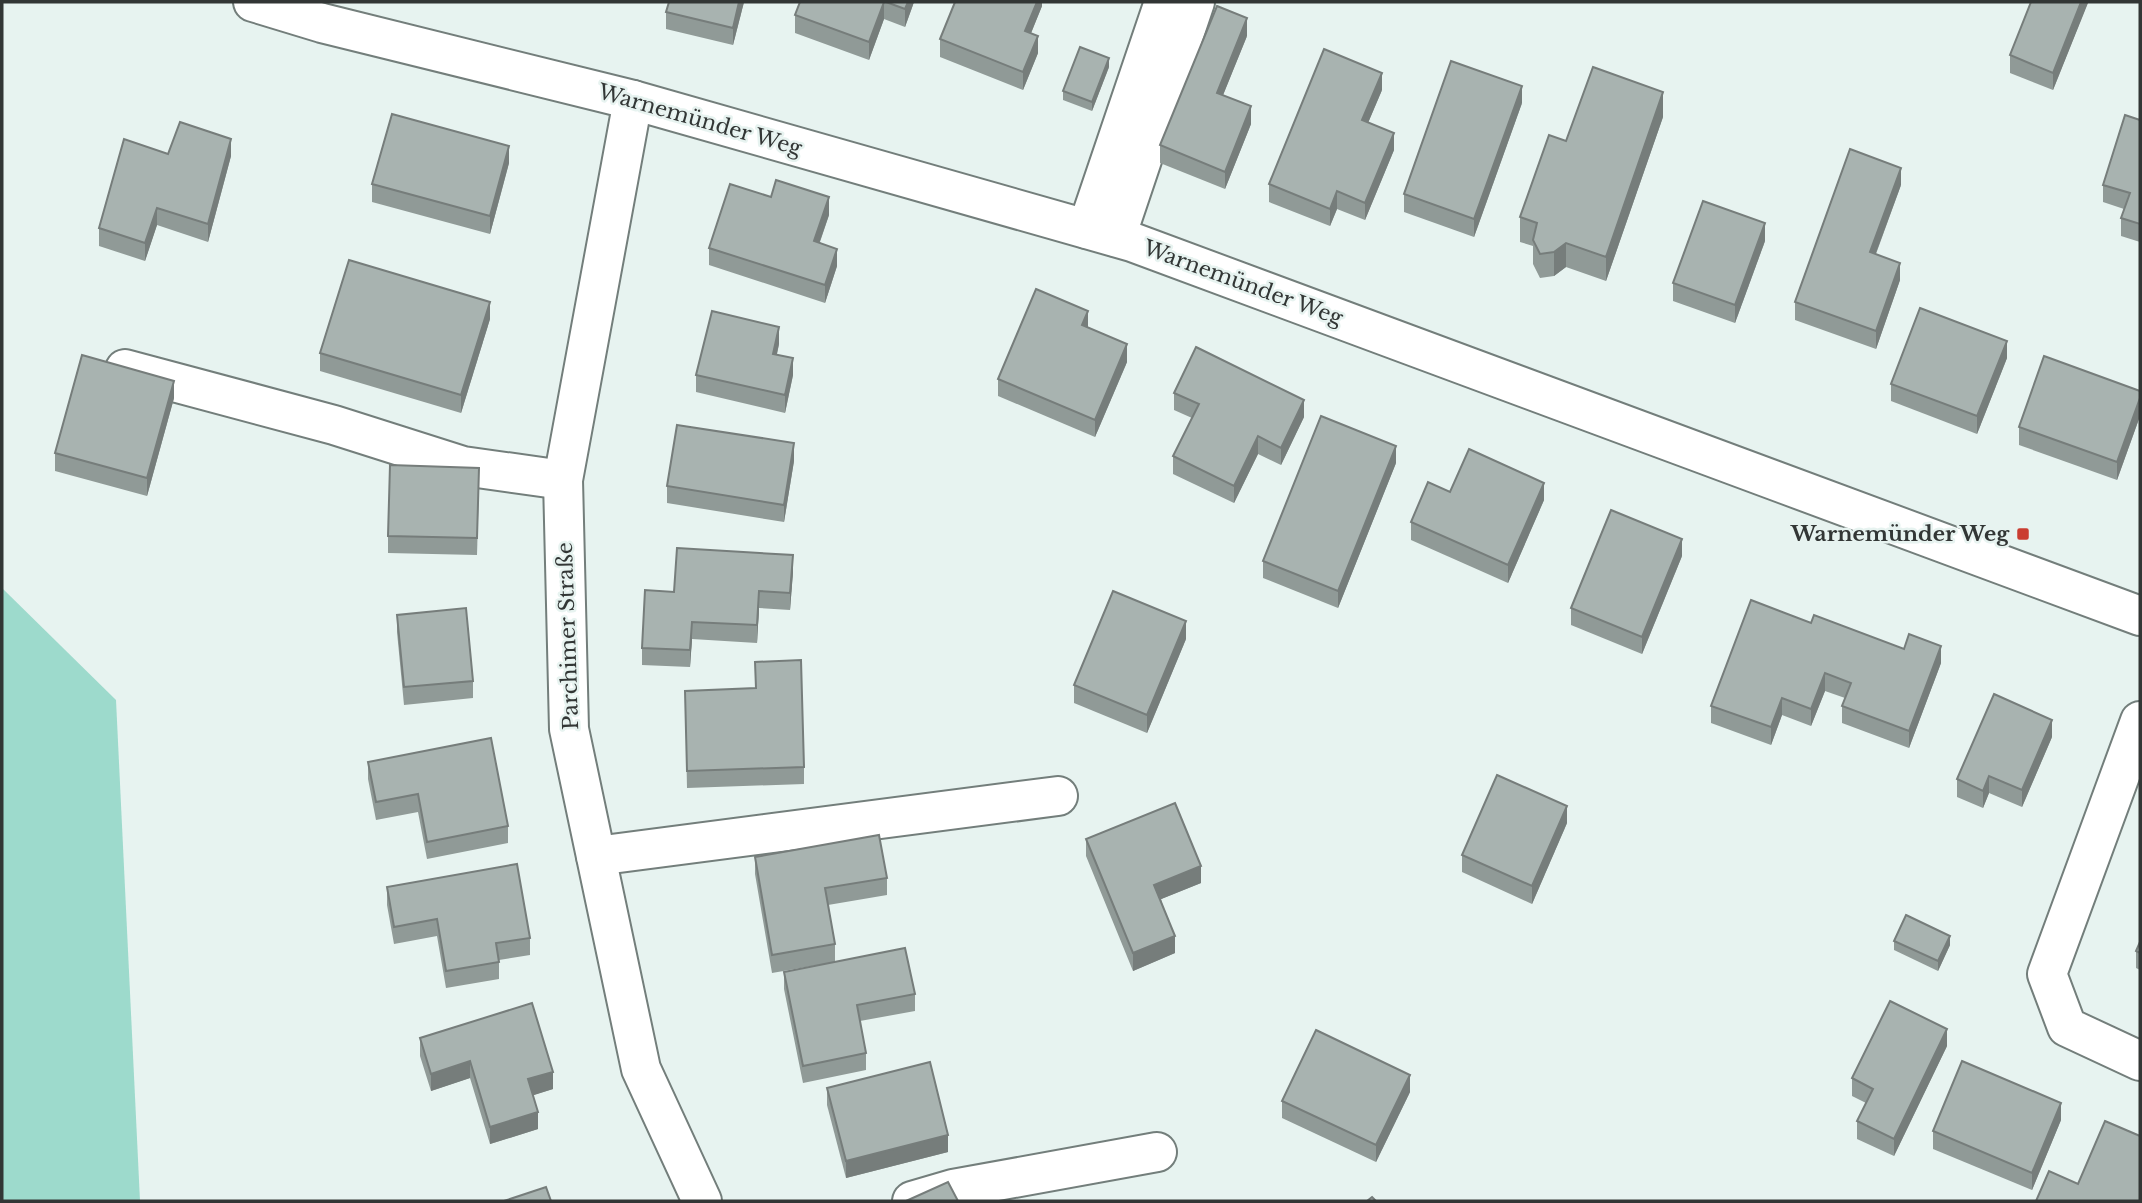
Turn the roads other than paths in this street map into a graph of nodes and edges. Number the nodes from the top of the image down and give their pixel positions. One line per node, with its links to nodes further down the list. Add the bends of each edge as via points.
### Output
1 (253, 2): 4 (street, Warnemünder Weg)
2 (1164, 2): 6 (street)
3 (1195, 2): 6 (street)
4 (327, 12): 5 (street, Warnemünder Weg)
5 (633, 100): 6 (street, Warnemünder Weg); 8 (street, Parchimer Straße)
6 (1101, 233): 9 (street, Warnemünder Weg)
7 (124, 369): 8 (street, via 334,425 463,466)
8 (563, 480): 12 (street, Parchimer Straße, via 569,729)
9 (2140, 616)
10 (2140, 721): 13 (street, via 2047,974 2067,1027)
11 (1058, 796): 12 (street)
12 (596, 856): 15 (street, Parchimer Straße, via 642,1069)
13 (2140, 1061)
14 (1157, 1152): 16 (street, via 953,1189)
15 (702, 1201)
16 (912, 1201)

